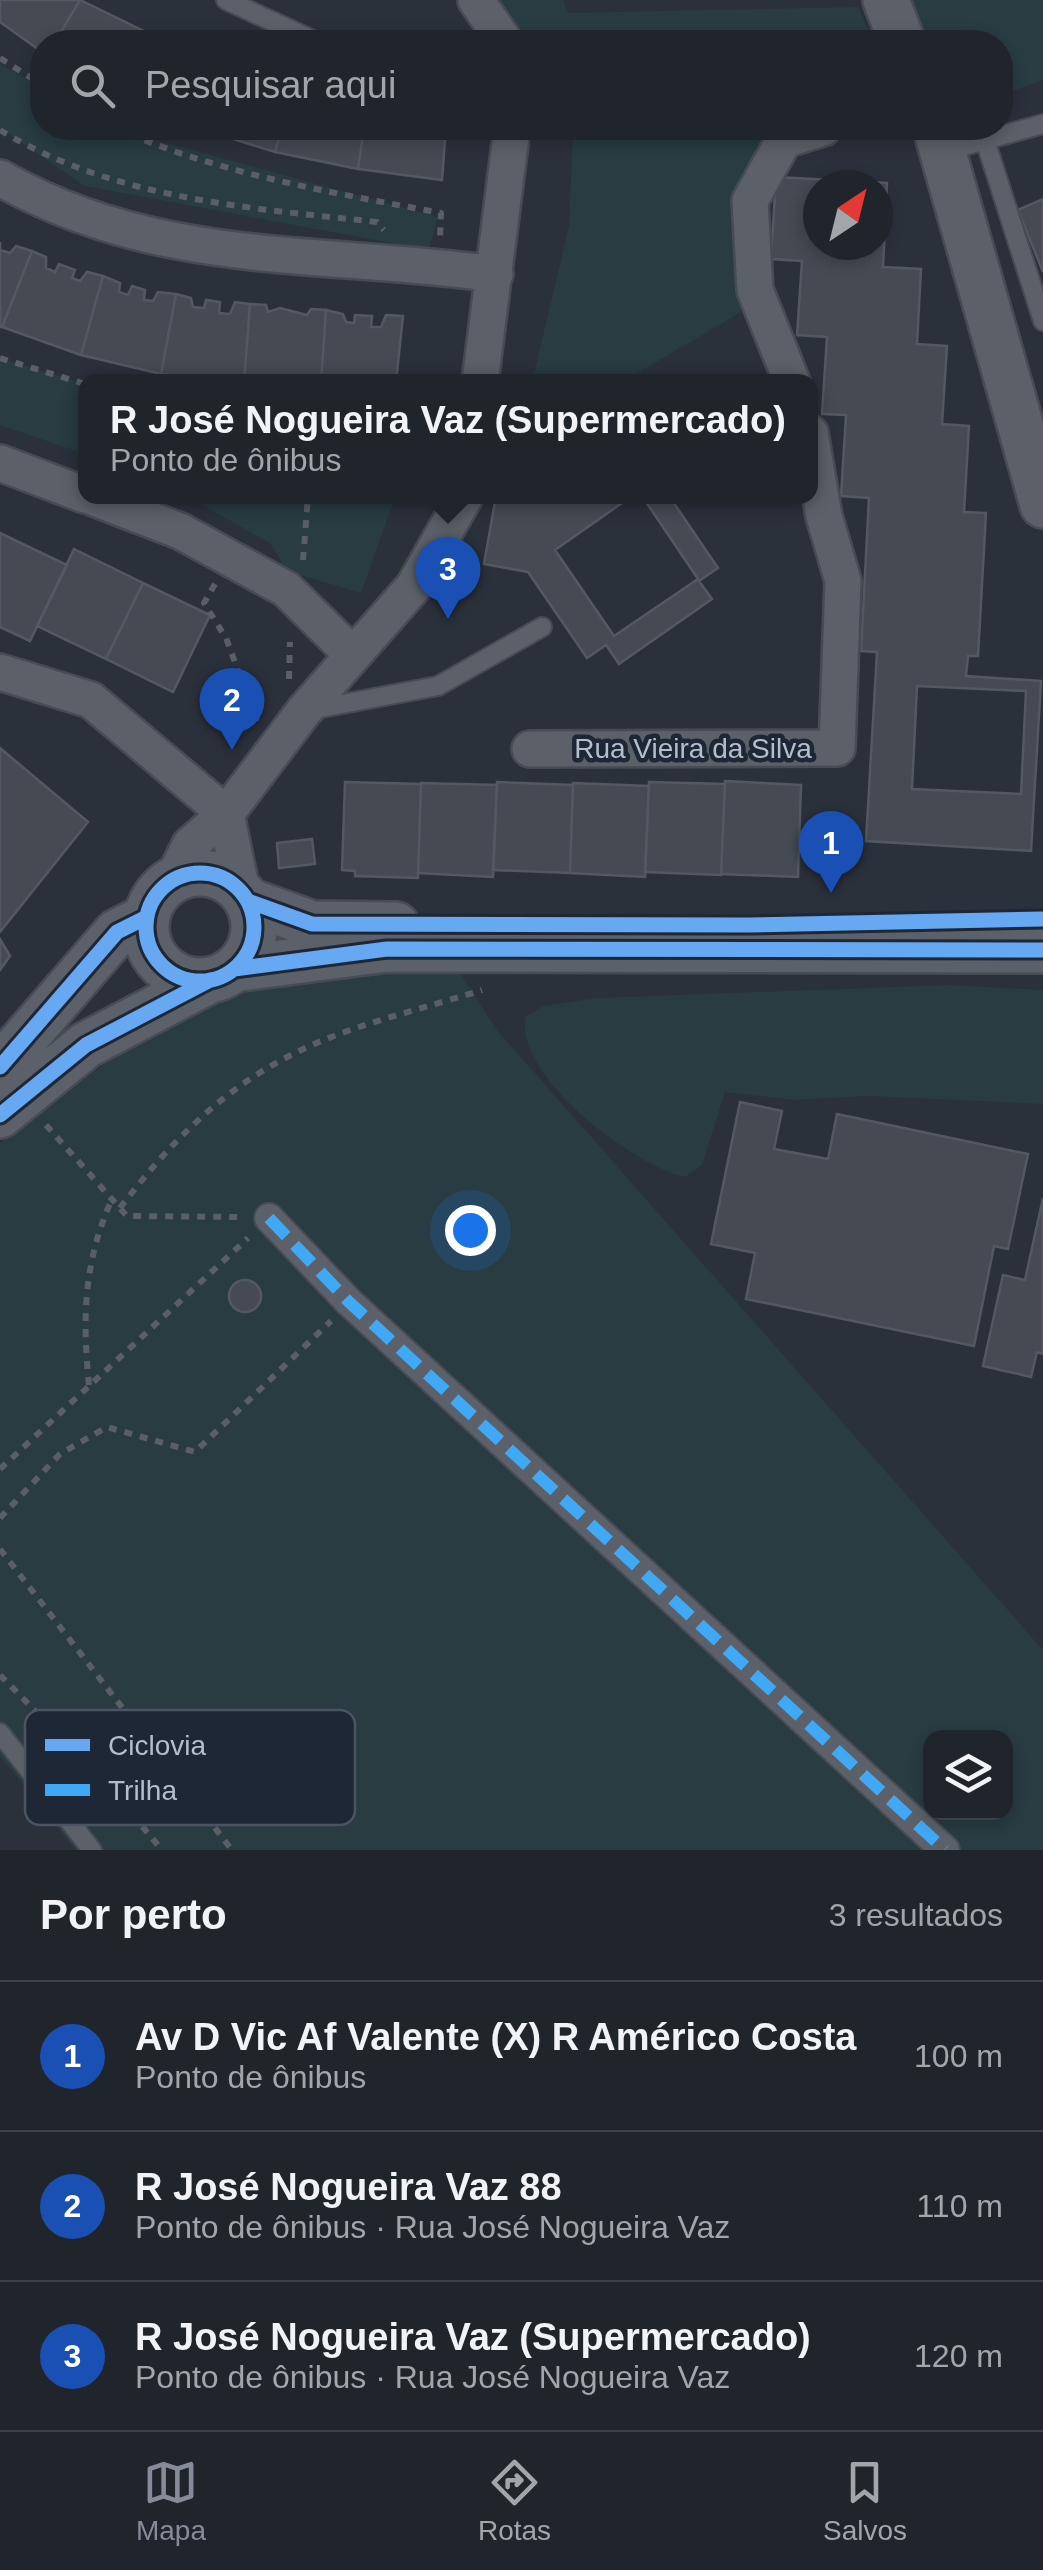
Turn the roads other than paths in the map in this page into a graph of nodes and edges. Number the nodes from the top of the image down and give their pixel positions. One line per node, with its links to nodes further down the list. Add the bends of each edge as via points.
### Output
1 (226, 0): 4 (lane)
2 (476, 0): 5 (street)
3 (886, 0): 6 (street)
4 (291, 30)
5 (497, 30)
6 (897, 30)
7 (1043, 124): 8 (lane)
8 (1013, 130)
9 (511, 140): 13 (street)
10 (784, 140): 16 (street, via 750,201 755,290)
11 (956, 141): 14 (lane); 22 (street)
12 (0, 178): 13 (street, via 91,222 187,246)
13 (495, 274): 15 (street)
14 (1043, 321)
15 (481, 374)
16 (789, 374)
17 (0, 462): 19 (street)
18 (818, 480): 27 (street, Rua Vieira da Silva, via 843,581 837,748)
19 (78, 492)
20 (108, 504): 24 (street, via 180,531 286,589)
21 (460, 504): 24 (street, via 414,586)
22 (1043, 505)
23 (542, 627): 26 (lane, via 438,686)
24 (352, 656): 26 (street)
25 (0, 672): 28 (street, via 90,700)
26 (295, 703): 28 (street)
27 (530, 749)
28 (226, 814): 29 (street, via 190,845); 30 (street)
29 (174, 879): 30 (street, via 217,875); 31 (street)
30 (245, 897): 32 (street, via 312,924); 34 (street, via 252,943)
31 (146, 917): 34 (street, via 146,934 162,965 176,975); 35 (street, via 116,932)
32 (1043, 919)
33 (1043, 950): 34 (street, via 388,950)
34 (222, 974): 36 (street, via 86,1045)
35 (0, 1067)
36 (18, 1114)
37 (269, 1218): 42 (street, via 349,1302)
38 (0, 1732): 39 (lane)
39 (25, 1764)
40 (73, 1825): 41 (lane)
41 (92, 1850)
42 (945, 1850)

